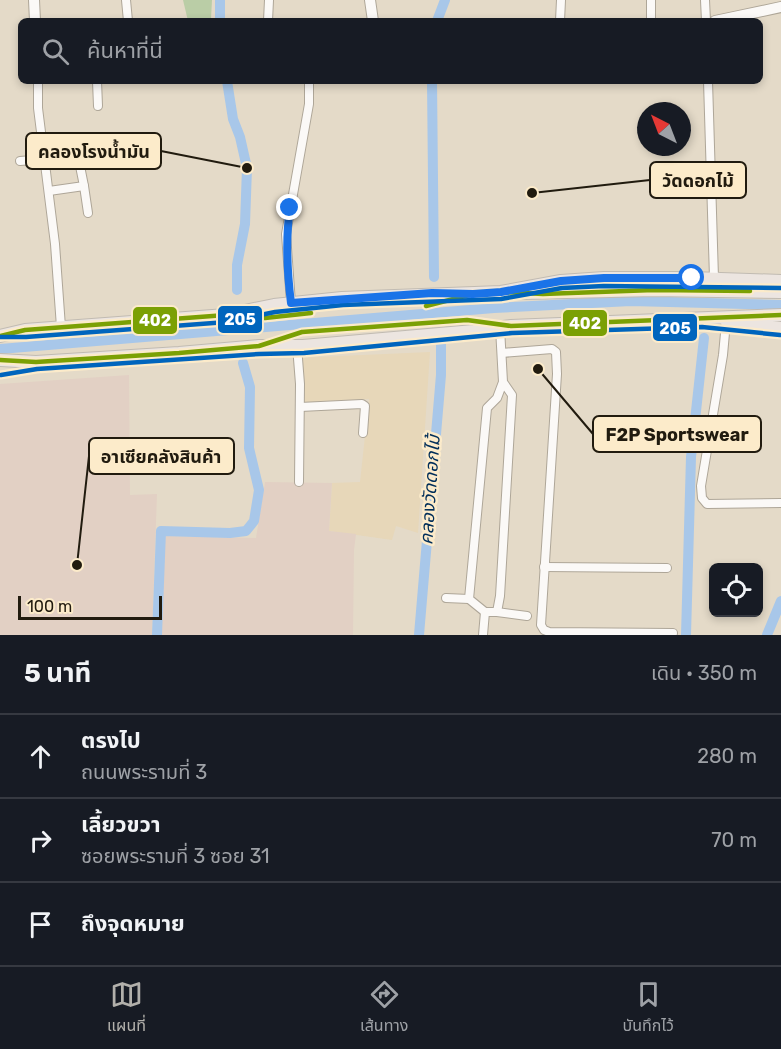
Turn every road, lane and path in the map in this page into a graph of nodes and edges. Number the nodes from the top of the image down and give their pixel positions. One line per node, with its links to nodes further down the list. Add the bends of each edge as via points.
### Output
1 (34, 0): 9 (street)
2 (126, 0): 10 (street)
3 (270, 0): 11 (street)
4 (370, 0): 12 (street)
5 (561, 0): 13 (street)
6 (651, 0): 14 (street)
7 (705, 0): 15 (street)
8 (781, 7): 16 (street)
9 (35, 18)
10 (128, 18)
11 (268, 18)
12 (372, 18)
13 (560, 18)
14 (651, 18)
15 (706, 18)
16 (729, 18)
17 (38, 84): 22 (street)
18 (97, 84): 21 (street)
19 (309, 84): 32 (street, via 308,111 286,234)
20 (708, 84): 28 (street)
21 (98, 106)
22 (44, 159): 23 (street); 26 (street)
23 (20, 161)
24 (79, 161): 25 (street)
25 (84, 186): 26 (street); 27 (street)
26 (49, 191): 36 (street)
27 (88, 213)
28 (714, 278): 29 (main road); 30 (main road, via 604,278)
29 (781, 282)
30 (501, 292): 31 (main road); 32 (main road)
31 (781, 292)
32 (291, 303): 36 (main road, via 226,315)
33 (781, 315): 34 (main road)
34 (702, 319): 35 (main road); 37 (main road)
35 (726, 322): 38 (main road); 51 (street, via 702,498 707,504)
36 (61, 327): 40 (main road)
37 (500, 328): 42 (main road); 43 (street)
38 (781, 328)
39 (0, 329): 40 (main road)
40 (25, 330): 41 (main road)
41 (0, 336)
42 (297, 346): 45 (main road); 48 (street)
43 (502, 353): 47 (street); 52 (street, via 552,349 556,352)
44 (0, 360): 45 (main road)
45 (36, 362): 46 (main road)
46 (0, 368)
47 (503, 382): 55 (street, via 497,398 487,408); 57 (street, via 512,395)
48 (300, 407): 49 (street, via 362,404 366,411); 50 (street)
49 (363, 433)
50 (299, 483)
51 (781, 503)
52 (544, 567): 53 (street); 59 (street, via 544,630)
53 (667, 568)
54 (446, 598): 55 (street)
55 (469, 599): 56 (street)
56 (485, 612): 57 (street); 60 (street)
57 (497, 612): 58 (street)
58 (527, 616)
59 (673, 633)
60 (483, 635)

